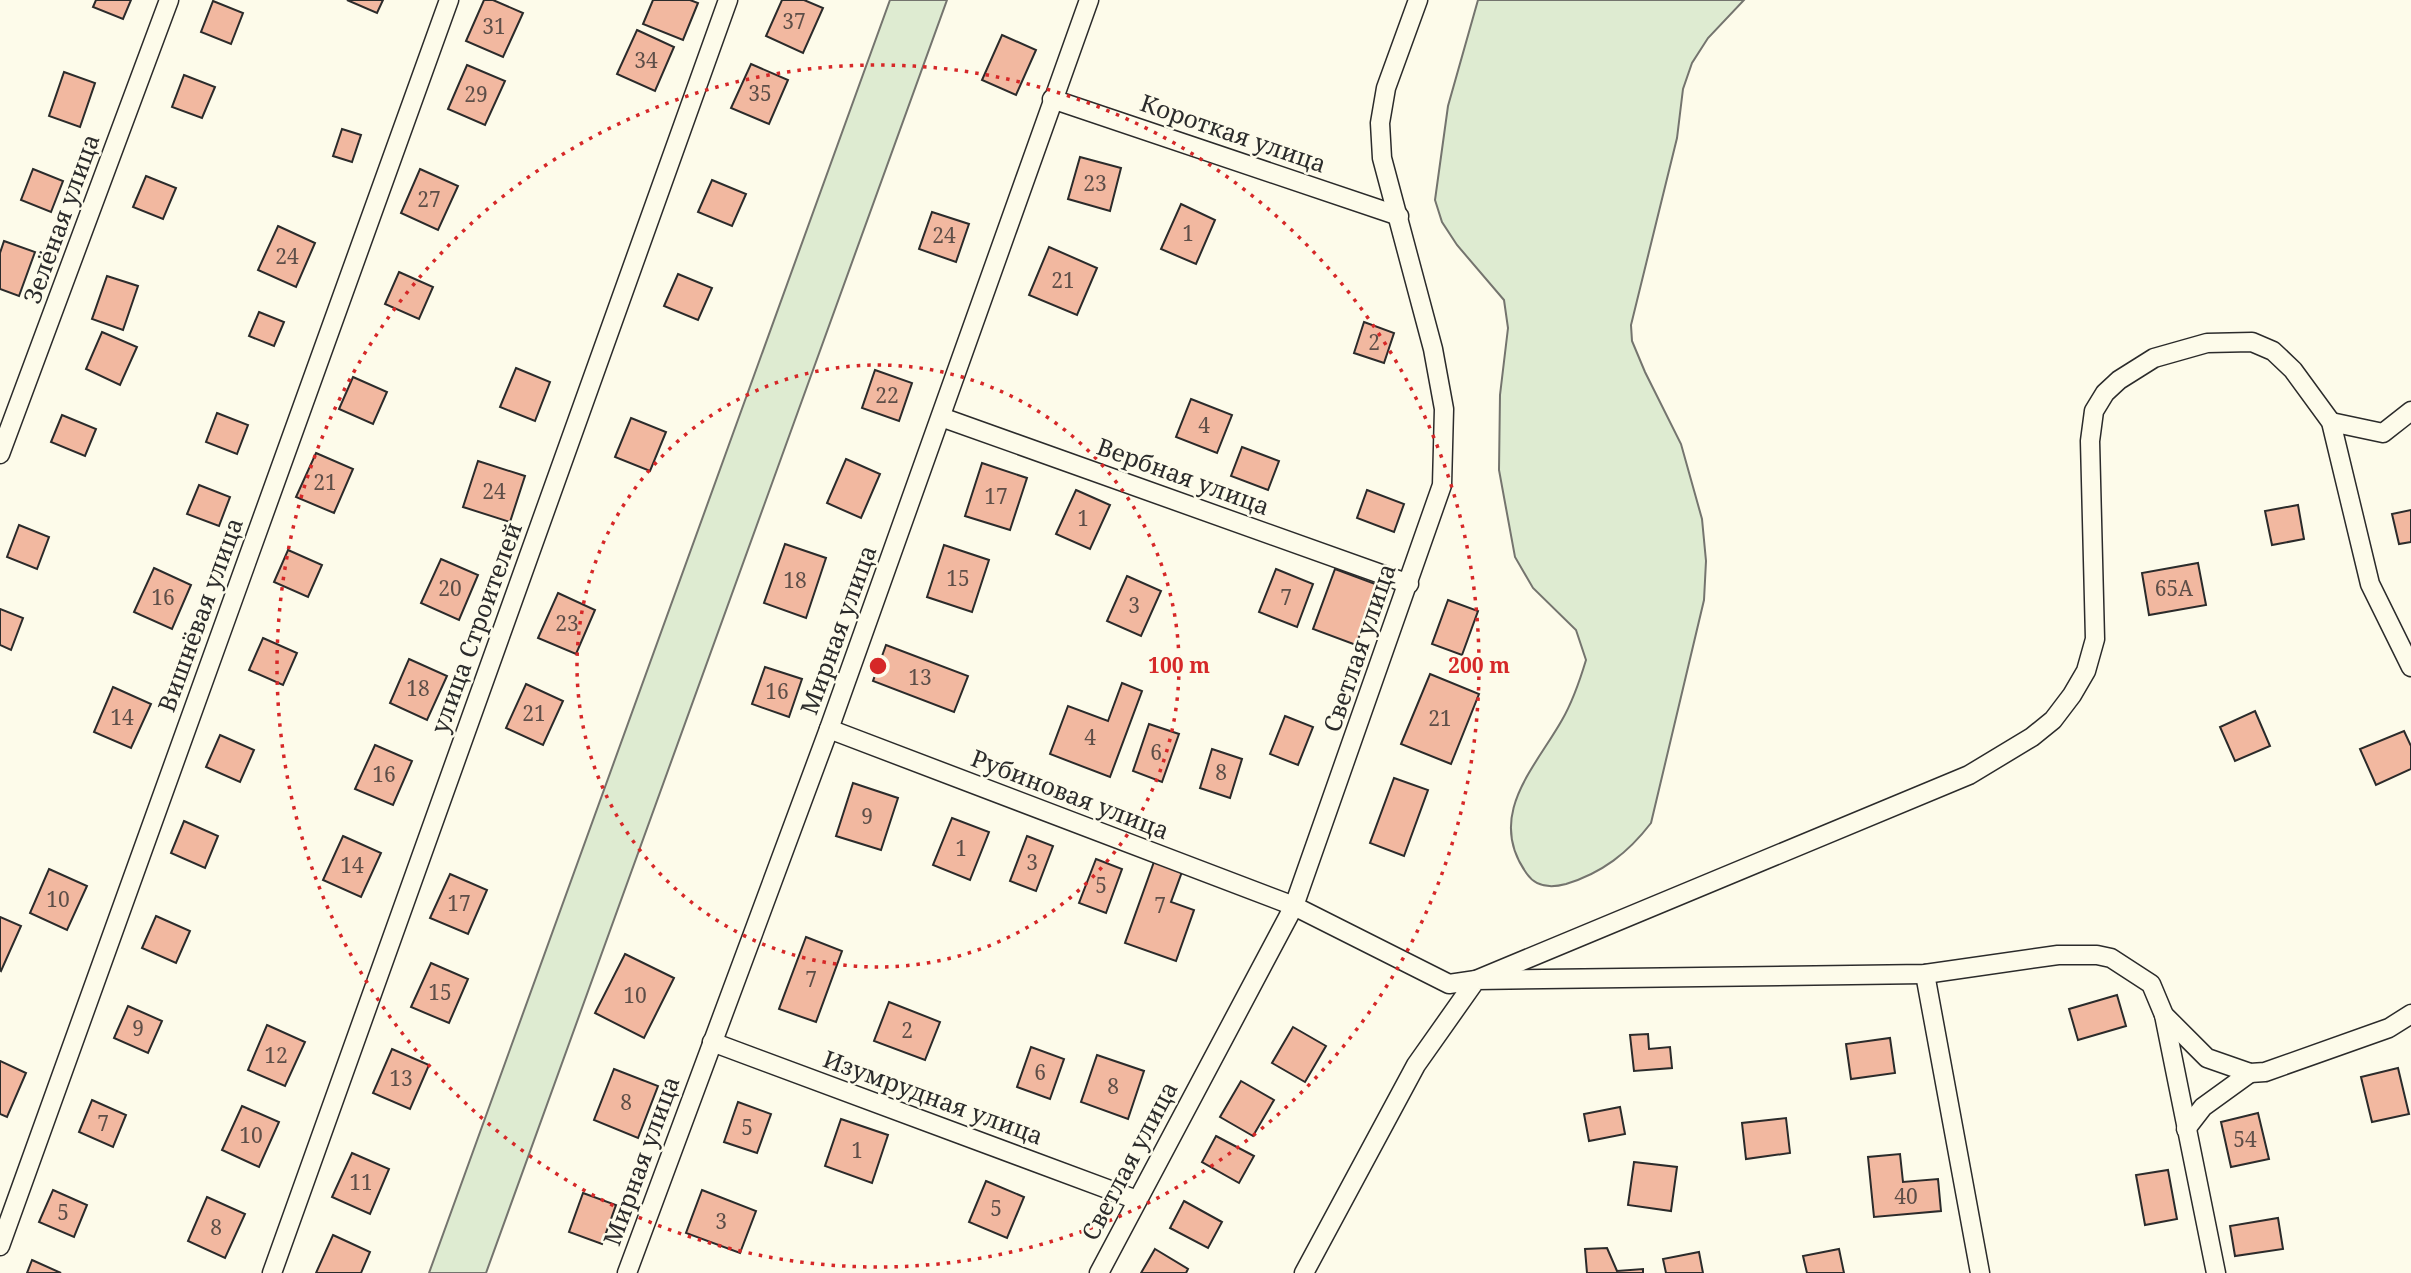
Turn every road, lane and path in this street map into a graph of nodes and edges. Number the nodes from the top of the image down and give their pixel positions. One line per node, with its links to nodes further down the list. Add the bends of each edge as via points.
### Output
1 (169, 0): 11 (street, Зелёная улица)
2 (449, 0): 24 (street, Вишнёвая улица)
3 (728, 0): 25 (street, улица Строителей)
4 (1089, 0): 6 (street, Мирная улица)
5 (1418, 0): 7 (street, Светлая улица, via 1386,88 1380,123 1382,158)
6 (1052, 99): 7 (street, Короткая улица); 9 (street, Мирная улица)
7 (1399, 216): 12 (street, Светлая улица, via 1444,409 1442,485)
8 (2411, 411): 10 (street, via 2383,433)
9 (942, 416): 12 (street, Вербная улица); 14 (street, Мирная улица)
10 (2331, 422): 13 (street, via 2370,584); 17 (street, via 2293,370 2273,351 2252,342 2207,343 2154,358 2119,380 2094,411 2091,441 2095,639 2086,671 2053,720 1969,775)
11 (0, 454)
12 (1409, 584): 15 (street, Светлая улица)
13 (2411, 667)
14 (829, 729): 15 (street, Рубиновая улица); 20 (street, Мирная улица)
15 (1294, 906): 17 (street, Рубиновая улица, via 1449,984); 23 (street, Светлая улица)
16 (1925, 974): 17 (street, Рубиновая улица); 19 (street, Рубиновая улица, via 2058,955 2104,956 2151,984); 29 (street)
17 (1476, 980): 28 (street, via 1416,1065)
18 (2411, 1014): 21 (street, via 2389,1028 2265,1072)
19 (2164, 1015): 21 (street, via 2207,1058); 22 (street)
20 (712, 1042): 23 (street, Изумрудная улица); 26 (street, Мирная улица)
21 (2250, 1073): 22 (street, via 2203,1107)
22 (2186, 1129): 30 (street)
23 (1137, 1200): 27 (street, Светлая улица)
24 (0, 1246)
25 (272, 1273)
26 (627, 1273)
27 (1099, 1273)
28 (1304, 1273)
29 (1980, 1273)
30 (2216, 1273)

